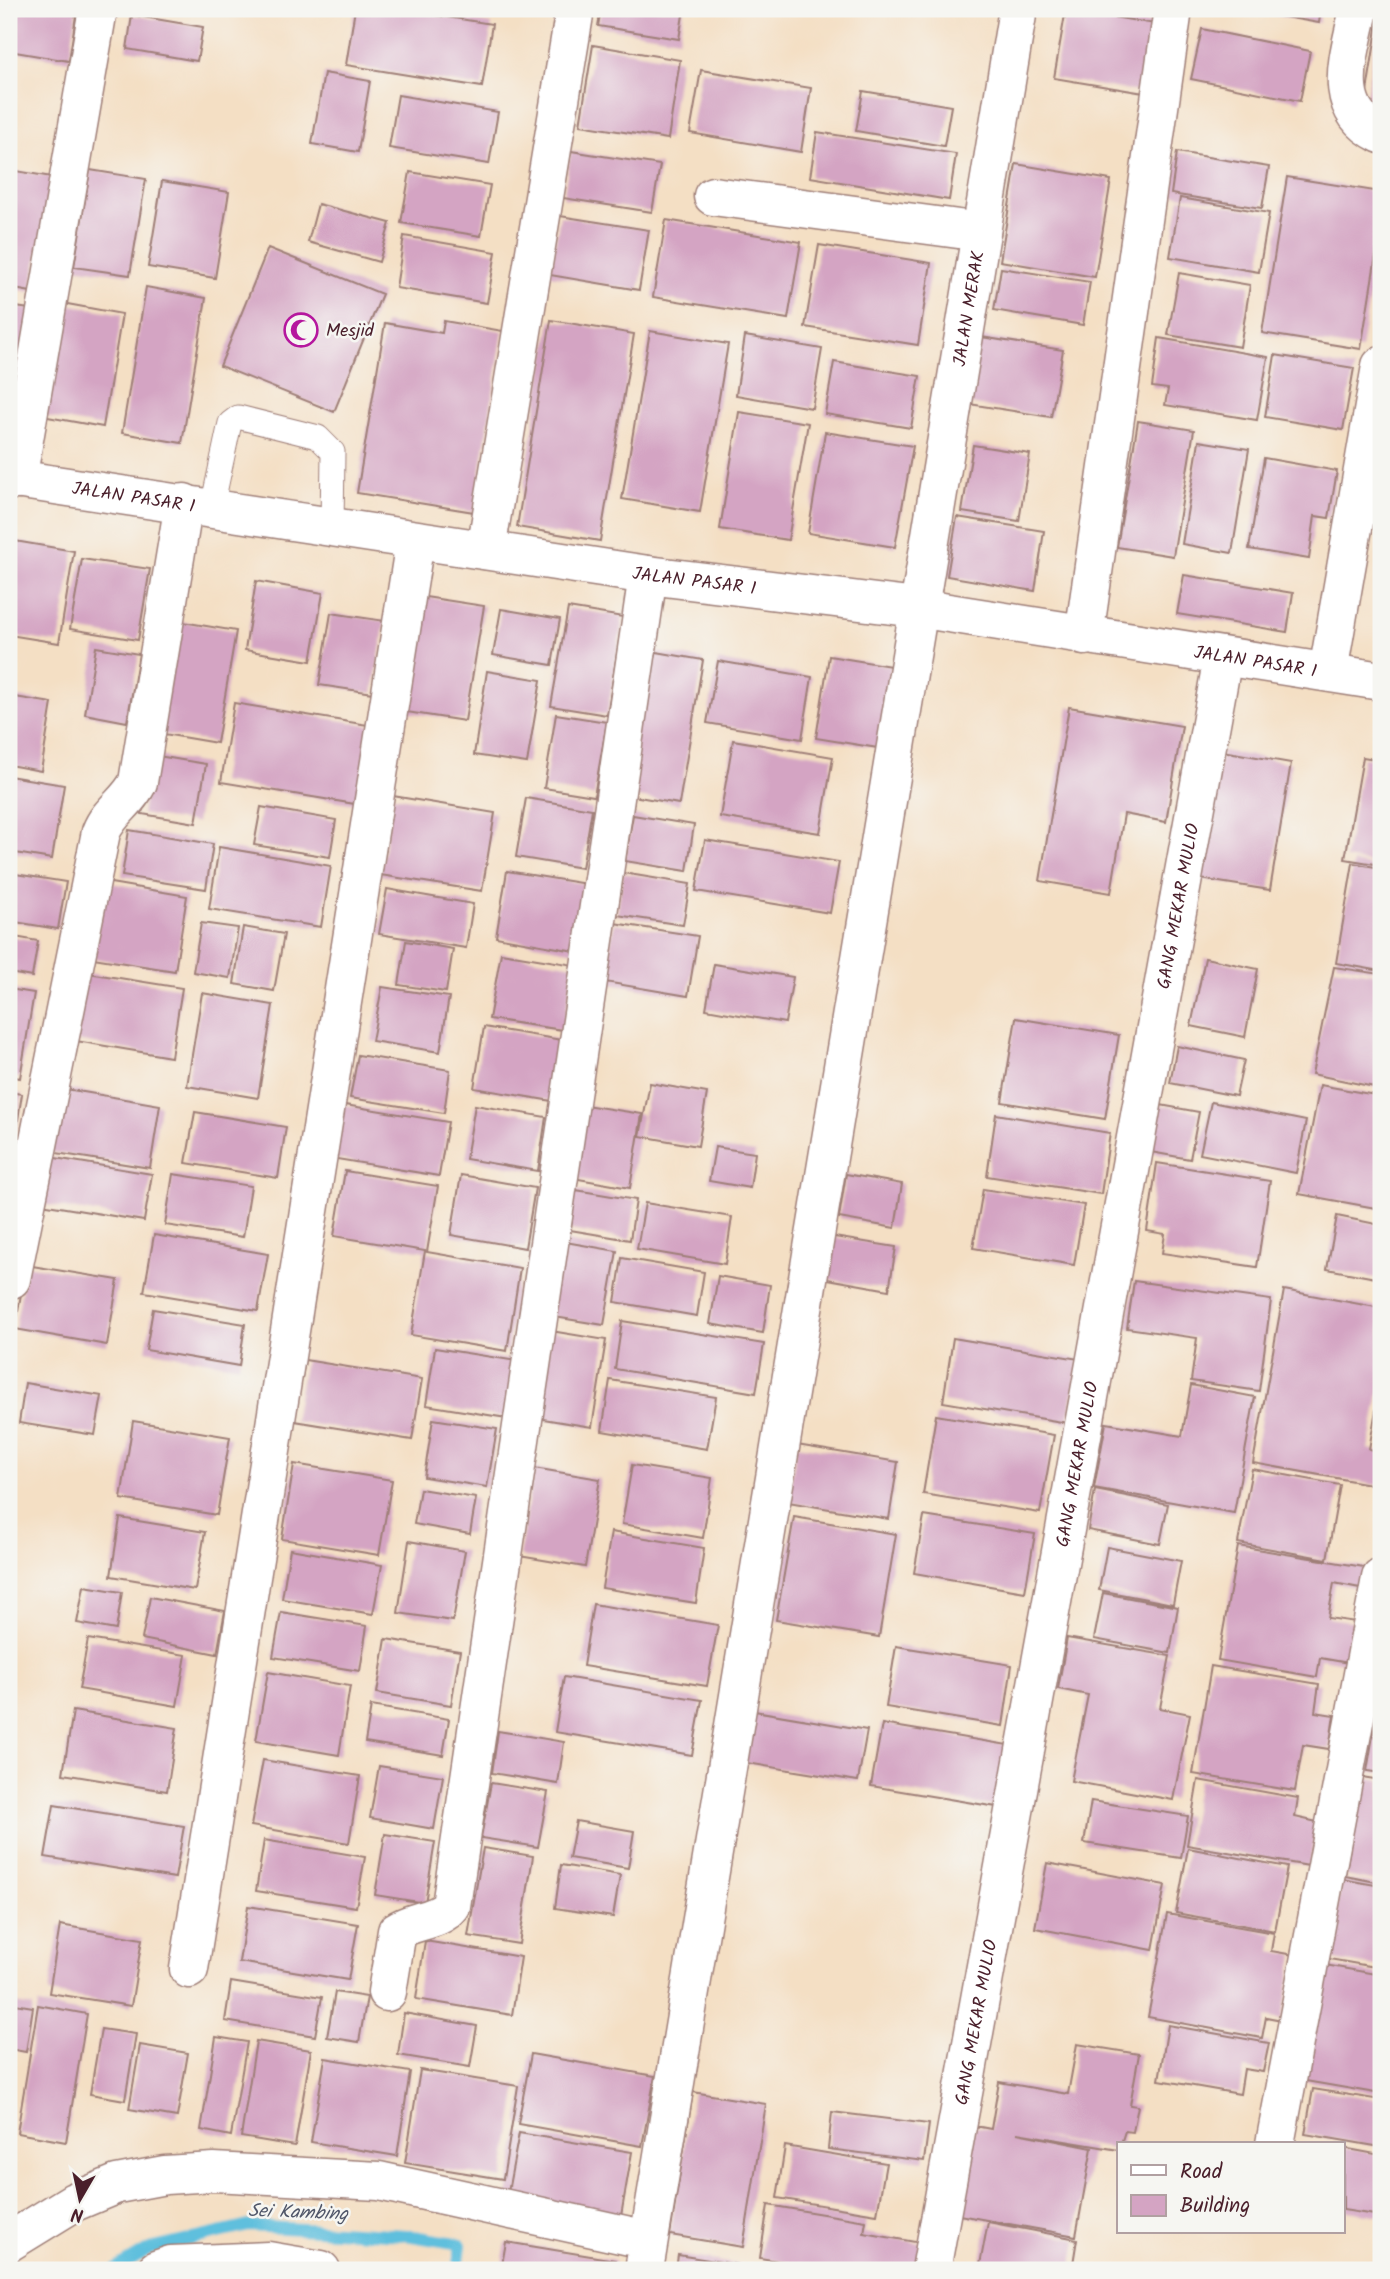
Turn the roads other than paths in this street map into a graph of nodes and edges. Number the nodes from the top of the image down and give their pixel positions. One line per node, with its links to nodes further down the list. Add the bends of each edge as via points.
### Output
1 (98, 9): 10 (street)
2 (575, 9): 14 (street)
3 (1018, 9): 8 (street, JALAN MERAK)
4 (1173, 9): 17 (street)
5 (1359, 9): 6 (street, via 1345,81 1347,99 1360,120)
6 (1381, 134)
7 (713, 195): 8 (street)
8 (981, 232): 16 (street, JALAN MERAK)
9 (1381, 366): 19 (street)
10 (13, 479): 11 (street, JALAN PASAR 1)
11 (198, 505): 12 (street, JALAN PASAR 1); 12 (lane, via 230,423 238,417 318,437 333,452); 21 (street, via 138,782 101,832)
12 (332, 528): 13 (street, JALAN PASAR 1)
13 (415, 541): 14 (street, JALAN PASAR 1); 23 (street)
14 (486, 550): 15 (street, JALAN PASAR 1)
15 (648, 575): 16 (street, JALAN PASAR 1); 24 (street, via 451,1906 445,1914 410,1922 397,1931)
16 (917, 608): 17 (street, JALAN PASAR 1); 27 (street, JALAN MERAK)
17 (1084, 636): 18 (street, JALAN PASAR 1)
18 (1223, 657): 19 (street, JALAN PASAR 1); 30 (street, GANG MEKAR MULIO)
19 (1328, 672): 20 (street, JALAN PASAR 1)
20 (1381, 681)
21 (11, 1279)
22 (1381, 1578): 25 (street)
23 (189, 1969)
24 (387, 1992)
25 (1275, 2142)
26 (9, 2242): 27 (street, via 74,2202 117,2185 165,2175 214,2172 379,2181)
27 (646, 2255)
28 (156, 2270): 29 (street, via 171,2265 268,2261)
29 (321, 2270)
30 (931, 2270)

